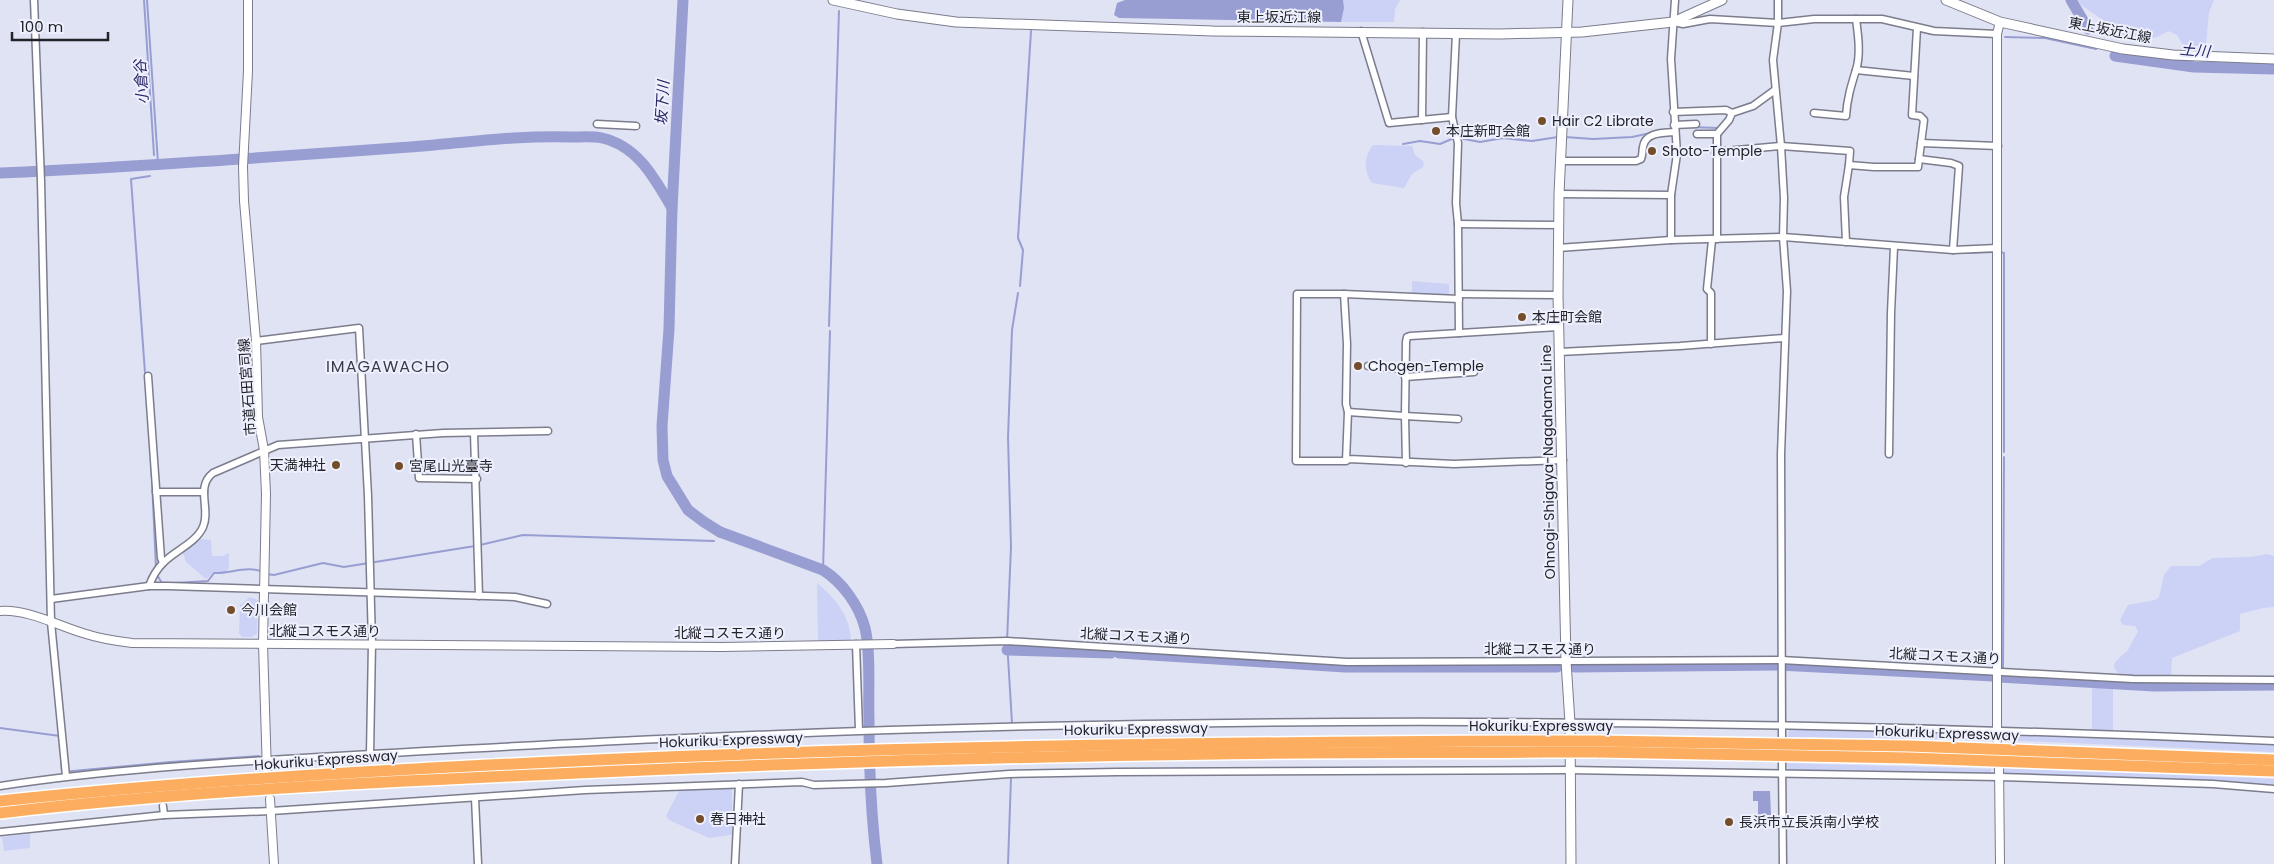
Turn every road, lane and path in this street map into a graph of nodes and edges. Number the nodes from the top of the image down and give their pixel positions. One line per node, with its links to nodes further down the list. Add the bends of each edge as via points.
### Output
1 (34, 0): 89 (street)
2 (248, 0): 61 (street, 市道石田宮司線, via 243,164)
3 (833, 0): 16 (main road, 東上坂近江線, via 897,14 956,22 1213,31)
4 (1568, 0): 18 (main road, Ohnogi-Shigaya-Nagahama Line)
5 (1675, 0): 12 (street)
6 (1722, 0): 9 (main road, 東上坂近江線)
7 (1778, 0): 14 (street)
8 (1946, 0): 13 (main road, 東上坂近江線)
9 (1705, 8): 11 (street); 12 (main road, 東上坂近江線)
10 (1856, 18): 14 (street); 15 (street, via 1894,20); 22 (street)
11 (1710, 19): 12 (street, via 1683,24); 14 (street)
12 (1673, 22): 18 (main road, 東上坂近江線); 25 (street)
13 (2000, 22): 20 (street); 21 (main road, 東上坂近江線, via 2136,51)
14 (1778, 23): 24 (street, via 1773,60)
15 (1917, 28): 20 (street); 23 (street)
16 (1361, 31): 17 (main road, 東上坂近江線); 29 (street, via 1389,123)
17 (1423, 32): 19 (main road, 東上坂近江線); 29 (street)
18 (1568, 32): 19 (main road, 東上坂近江線); 41 (main road, Ohnogi-Shigaya-Nagahama Line)
19 (1456, 34): 28 (street)
20 (1997, 34): 38 (street)
21 (2274, 59)
22 (1856, 70): 23 (street); 27 (street, via 1849,87 1846,116)
23 (1914, 76): 36 (street, via 1912,115 1924,120)
24 (1775, 90): 26 (street, via 1753,106); 37 (street)
25 (1673, 112): 26 (street); 33 (street)
26 (1730, 112): 35 (street, via 1729,120)
27 (1814, 114)
28 (1452, 116): 29 (street); 45 (street, via 1458,143)
29 (1422, 120)
30 (596, 124): 32 (street)
31 (1696, 124): 33 (street)
32 (636, 126)
33 (1675, 128): 41 (street, via 1646,138 1643,155 1636,161); 44 (street, via 1677,154)
34 (1697, 134): 35 (street)
35 (1716, 134): 39 (street)
36 (1921, 142): 38 (street); 40 (street)
37 (1783, 146): 39 (street); 42 (street, via 1850,151); 47 (street)
38 (1998, 146): 54 (street)
39 (1715, 152): 48 (street)
40 (1919, 160): 42 (street, via 1915,168); 53 (street, via 1959,166)
41 (1561, 161): 43 (main road, Ohnogi-Shigaya-Nagahama Line)
42 (1849, 165): 50 (street, via 1844,197)
43 (1559, 194): 44 (street); 46 (main road, Ohnogi-Shigaya-Nagahama Line)
44 (1671, 195): 49 (street)
45 (1458, 224): 46 (street); 57 (street)
46 (1559, 225): 52 (main road, Ohnogi-Shigaya-Nagahama Line)
47 (1783, 237): 48 (street); 50 (street); 60 (street, via 1787,291)
48 (1714, 239): 49 (street); 62 (street, via 1707,289 1711,293)
49 (1671, 240): 52 (street)
50 (1846, 240): 51 (street)
51 (1894, 247): 53 (street); 77 (street)
52 (1558, 248): 56 (main road, Ohnogi-Shigaya-Nagahama Line)
53 (1953, 250): 54 (street)
54 (1997, 251): 99 (street)
55 (1344, 294): 57 (street); 69 (street); 79 (street, via 1297,294 1296,461)
56 (1558, 296): 57 (street); 58 (main road, Ohnogi-Shigaya-Nagahama Line)
57 (1459, 297): 59 (street)
58 (1559, 327): 59 (street); 63 (main road, Ohnogi-Shigaya-Nagahama Line)
59 (1459, 333): 65 (street, via 1407,337)
60 (1784, 338): 62 (street); 98 (street)
61 (256, 341): 75 (street, via 359,328); 76 (street, 市道石田宮司線, via 258,417)
62 (1711, 344): 63 (street)
63 (1559, 352): 78 (main road, Ohnogi-Shigaya-Nagahama Line)
64 (1368, 366): 65 (street)
65 (1404, 369): 68 (street)
66 (1474, 372): 68 (street)
67 (148, 376): 82 (street)
68 (1404, 377): 70 (street)
69 (1348, 412): 70 (street); 79 (street)
70 (1404, 416): 71 (street); 80 (street)
71 (1458, 419)
72 (548, 431): 73 (street)
73 (474, 432): 74 (street); 81 (street)
74 (416, 434): 75 (street); 81 (street, via 418,478)
75 (364, 440): 76 (street, via 278,445); 87 (street)
76 (264, 450): 83 (street, via 213,473 206,481); 86 (street, 市道石田宮司線)
77 (1889, 454)
78 (1563, 460): 80 (street); 97 (main road, Ohnogi-Shigaya-Nagahama Line)
79 (1346, 461): 80 (street)
80 (1406, 463)
81 (477, 480): 88 (street)
82 (156, 492): 83 (street); 84 (street)
83 (204, 492): 84 (street, via 205,520 202,529)
84 (163, 563): 85 (street)
85 (149, 586): 86 (street); 89 (street)
86 (264, 589): 87 (street); 94 (street, 市道石田宮司線)
87 (370, 592): 88 (street); 93 (street)
88 (479, 596): 90 (street, via 515,597)
89 (50, 599): 92 (street)
90 (547, 604)
91 (0, 611): 92 (street, 北縦コスモス通り, via 14,610)
92 (51, 622): 94 (street, 北縦コスモス通り, via 104,639 126,642); 120 (street)
93 (372, 643): 94 (street, 北縦コスモス通り); 95 (street, 北縦コスモス通り, via 744,647); 109 (street)
94 (263, 644): 111 (street, 市道石田宮司線)
95 (858, 644): 96 (street, 北縦コスモス通り); 103 (street)
96 (892, 644): 97 (street, 北縦コスモス通り, via 1007,641 1347,662)
97 (1566, 661): 98 (street, 北縦コスモス通り); 101 (main road, Ohnogi-Shigaya-Nagahama Line)
98 (1781, 664): 99 (street, 北縦コスモス通り); 102 (street)
99 (1997, 671): 100 (street, 北縦コスモス通り, via 2133,679); 104 (street)
100 (2274, 680)
101 (1570, 723): 102 (street); 103 (street, via 1361,722); 116 (main road, Ohnogi-Shigaya-Nagahama Line)
102 (1782, 726): 104 (street); 105 (street)
103 (860, 730): 109 (street)
104 (1997, 731): 106 (street); 107 (street)
105 (1782, 737)
106 (1996, 740)
107 (2274, 741)
108 (1599, 747): 110 (highway, Hokuriku Expressway, bridge); 112 (highway, Hokuriku Expressway, via 1928,747); 117 (highway, Hokuriku Expressway)
109 (370, 754): 111 (street)
110 (837, 757): 128 (highway, Hokuriku Expressway, via 512,764 86,792); 131 (highway, Hokuriku Expressway, via 189,795)
111 (266, 760): 115 (street); 118 (street, 市道石田宮司線)
112 (2274, 760)
113 (1782, 761): 119 (street)
114 (2000, 765): 122 (street)
115 (158, 768): 120 (street); 121 (street)
116 (1570, 770): 119 (street); 123 (street, via 1009,774 886,783); 137 (main road, Ohnogi-Shigaya-Nagahama Line)
117 (2274, 771)
118 (267, 773)
119 (1782, 773): 122 (street); 138 (street)
120 (66, 776): 124 (street)
121 (160, 777)
122 (2000, 777): 125 (street); 139 (street)
123 (739, 784): 126 (street); 136 (street)
124 (0, 786)
125 (2274, 789)
126 (475, 798): 130 (street); 135 (street)
127 (270, 799): 130 (street)
128 (0, 801)
129 (163, 806): 132 (street)
130 (271, 811): 132 (street); 134 (street)
131 (0, 813)
132 (164, 815): 133 (street)
133 (0, 832)
134 (274, 864)
135 (478, 864)
136 (735, 864)
137 (1571, 864)
138 (1783, 864)
139 (2000, 864)

